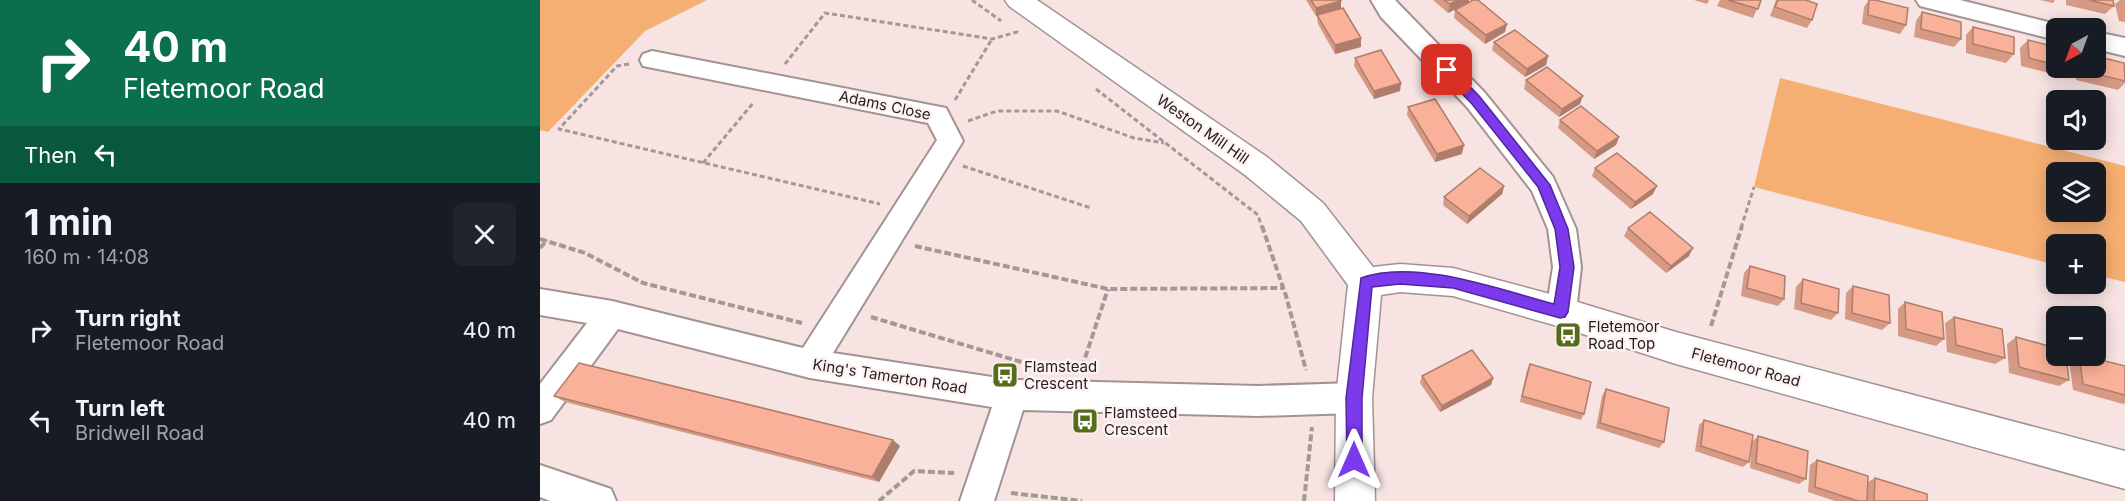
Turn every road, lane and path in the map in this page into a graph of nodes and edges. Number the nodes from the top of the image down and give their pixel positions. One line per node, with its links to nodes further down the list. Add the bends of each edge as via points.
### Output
1 (972, 0): 6 (path)
2 (1018, 0): 25 (street, Weston Mill Hill, via 1256,166 1312,212)
3 (1383, 0): 29 (street, via 1389,11 1476,100 1544,185 1562,229 1567,267)
4 (1928, 0): 5 (street)
5 (2046, 30)
6 (1017, 32): 7 (path); 8 (path)
7 (992, 39): 12 (path, via 825,13); 14 (path)
8 (1026, 39)
9 (2106, 42): 10 (street)
10 (2125, 47)
11 (652, 60): 12 (street, Adams Close); 17 (path, via 617,66 559,129)
12 (770, 82): 14 (street, Adams Close, via 937,115); 17 (path)
13 (1092, 86): 15 (path)
14 (943, 126): 15 (path, via 997,111 1057,111 1134,138); 16 (street, Adams Close, via 950,141)
15 (1165, 143): 26 (path, via 1258,215)
16 (940, 158): 19 (path); 20 (street, Adams Close)
17 (703, 163): 20 (path)
18 (1754, 187): 32 (path)
19 (1091, 208)
20 (907, 210): 23 (street, Adams Close)
21 (540, 239): 22 (path)
22 (547, 240): 24 (path); 31 (path, via 585,253 643,283)
23 (888, 240): 27 (path); 31 (street, Adams Close)
24 (540, 248)
25 (1365, 282): 29 (street, Fletemoor Road, via 1400,278 1453,282); 37 (street)
26 (1284, 288): 27 (path); 38 (path)
27 (1108, 289): 33 (path)
28 (540, 302): 30 (street, King's Tamerton Road)
29 (1560, 312): 32 (street, Fletemoor Road)
30 (612, 314): 34 (street, King's Tamerton Road); 39 (street)
31 (838, 319): 34 (street, Adams Close); 35 (path)
32 (1702, 356): 41 (street, Fletemoor Road)
33 (1084, 360)
34 (810, 364): 36 (street, King's Tamerton Road)
35 (1034, 366)
36 (1012, 395): 38 (street, King's Tamerton Road); 43 (street)
37 (1354, 398): 38 (street, King's Tamerton Road); 48 (street)
38 (1314, 399)
39 (540, 409)
40 (1310, 448): 47 (path)
41 (2125, 470)
42 (540, 481): 44 (street)
43 (980, 489): 45 (path, via 914,471); 46 (path)
44 (599, 501)
45 (879, 501)
46 (1082, 501)
47 (1304, 501)
48 (1355, 501)

